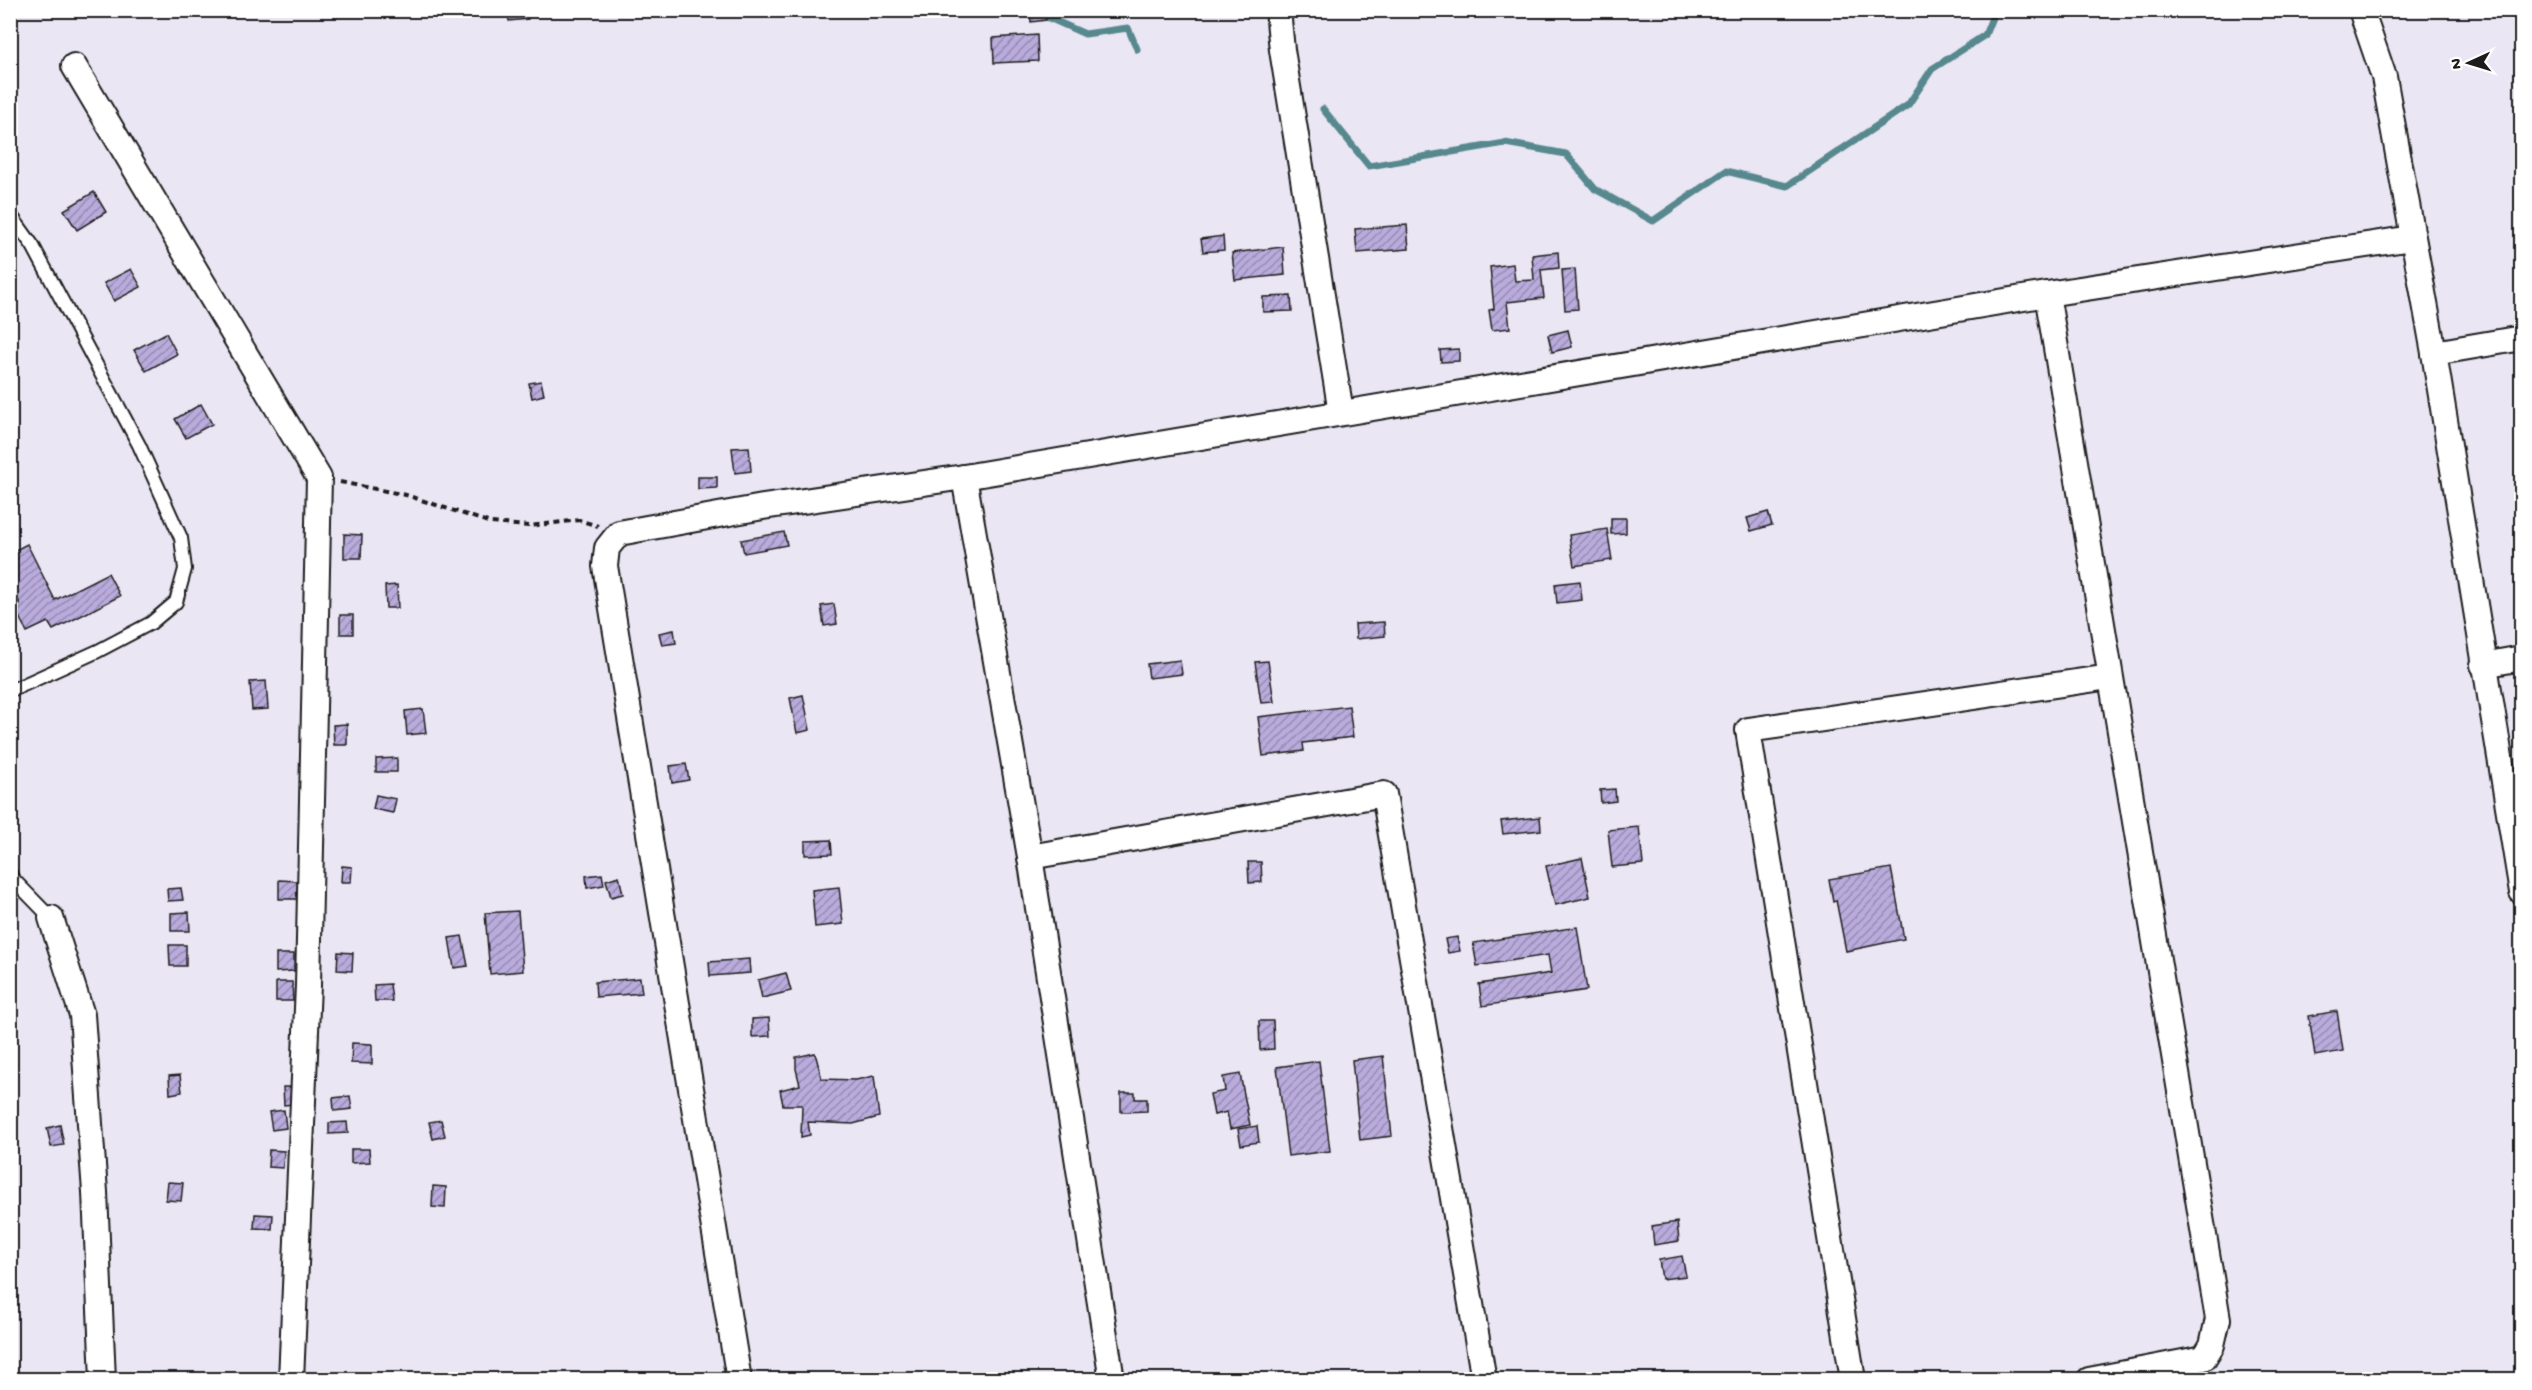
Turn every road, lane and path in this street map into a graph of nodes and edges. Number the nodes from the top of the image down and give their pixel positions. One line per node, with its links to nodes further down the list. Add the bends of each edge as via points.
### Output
1 (1278, 10): 9 (street)
2 (2361, 10): 5 (street, via 2384,77)
3 (74, 66): 11 (street)
4 (10, 214): 16 (lane, via 33,246 139,445 181,538 185,569 176,602 151,623)
5 (2412, 238): 6 (street); 8 (street)
6 (2047, 294): 9 (street); 15 (street)
7 (2522, 338): 8 (street)
8 (2434, 353): 14 (street)
9 (1341, 412): 10 (street)
10 (964, 477): 12 (street); 17 (street)
11 (319, 478): 12 (path, via 406,495 491,523 529,526 579,520); 22 (street, via 308,985)
12 (619, 533): 23 (street, via 607,548 605,566)
13 (2522, 658): 14 (street)
14 (2483, 665): 19 (street)
15 (2110, 677): 26 (street, via 1748,730); 27 (street, via 2218,1319 2212,1345 2204,1358)
16 (10, 691)
17 (1030, 857): 24 (street); 25 (street, via 1384,794)
18 (10, 873): 20 (lane)
19 (2522, 892)
20 (51, 918): 21 (street, via 82,1015)
21 (103, 1380)
22 (291, 1380)
23 (739, 1380)
24 (1112, 1380)
25 (1484, 1380)
26 (1853, 1380)
27 (2089, 1380)

